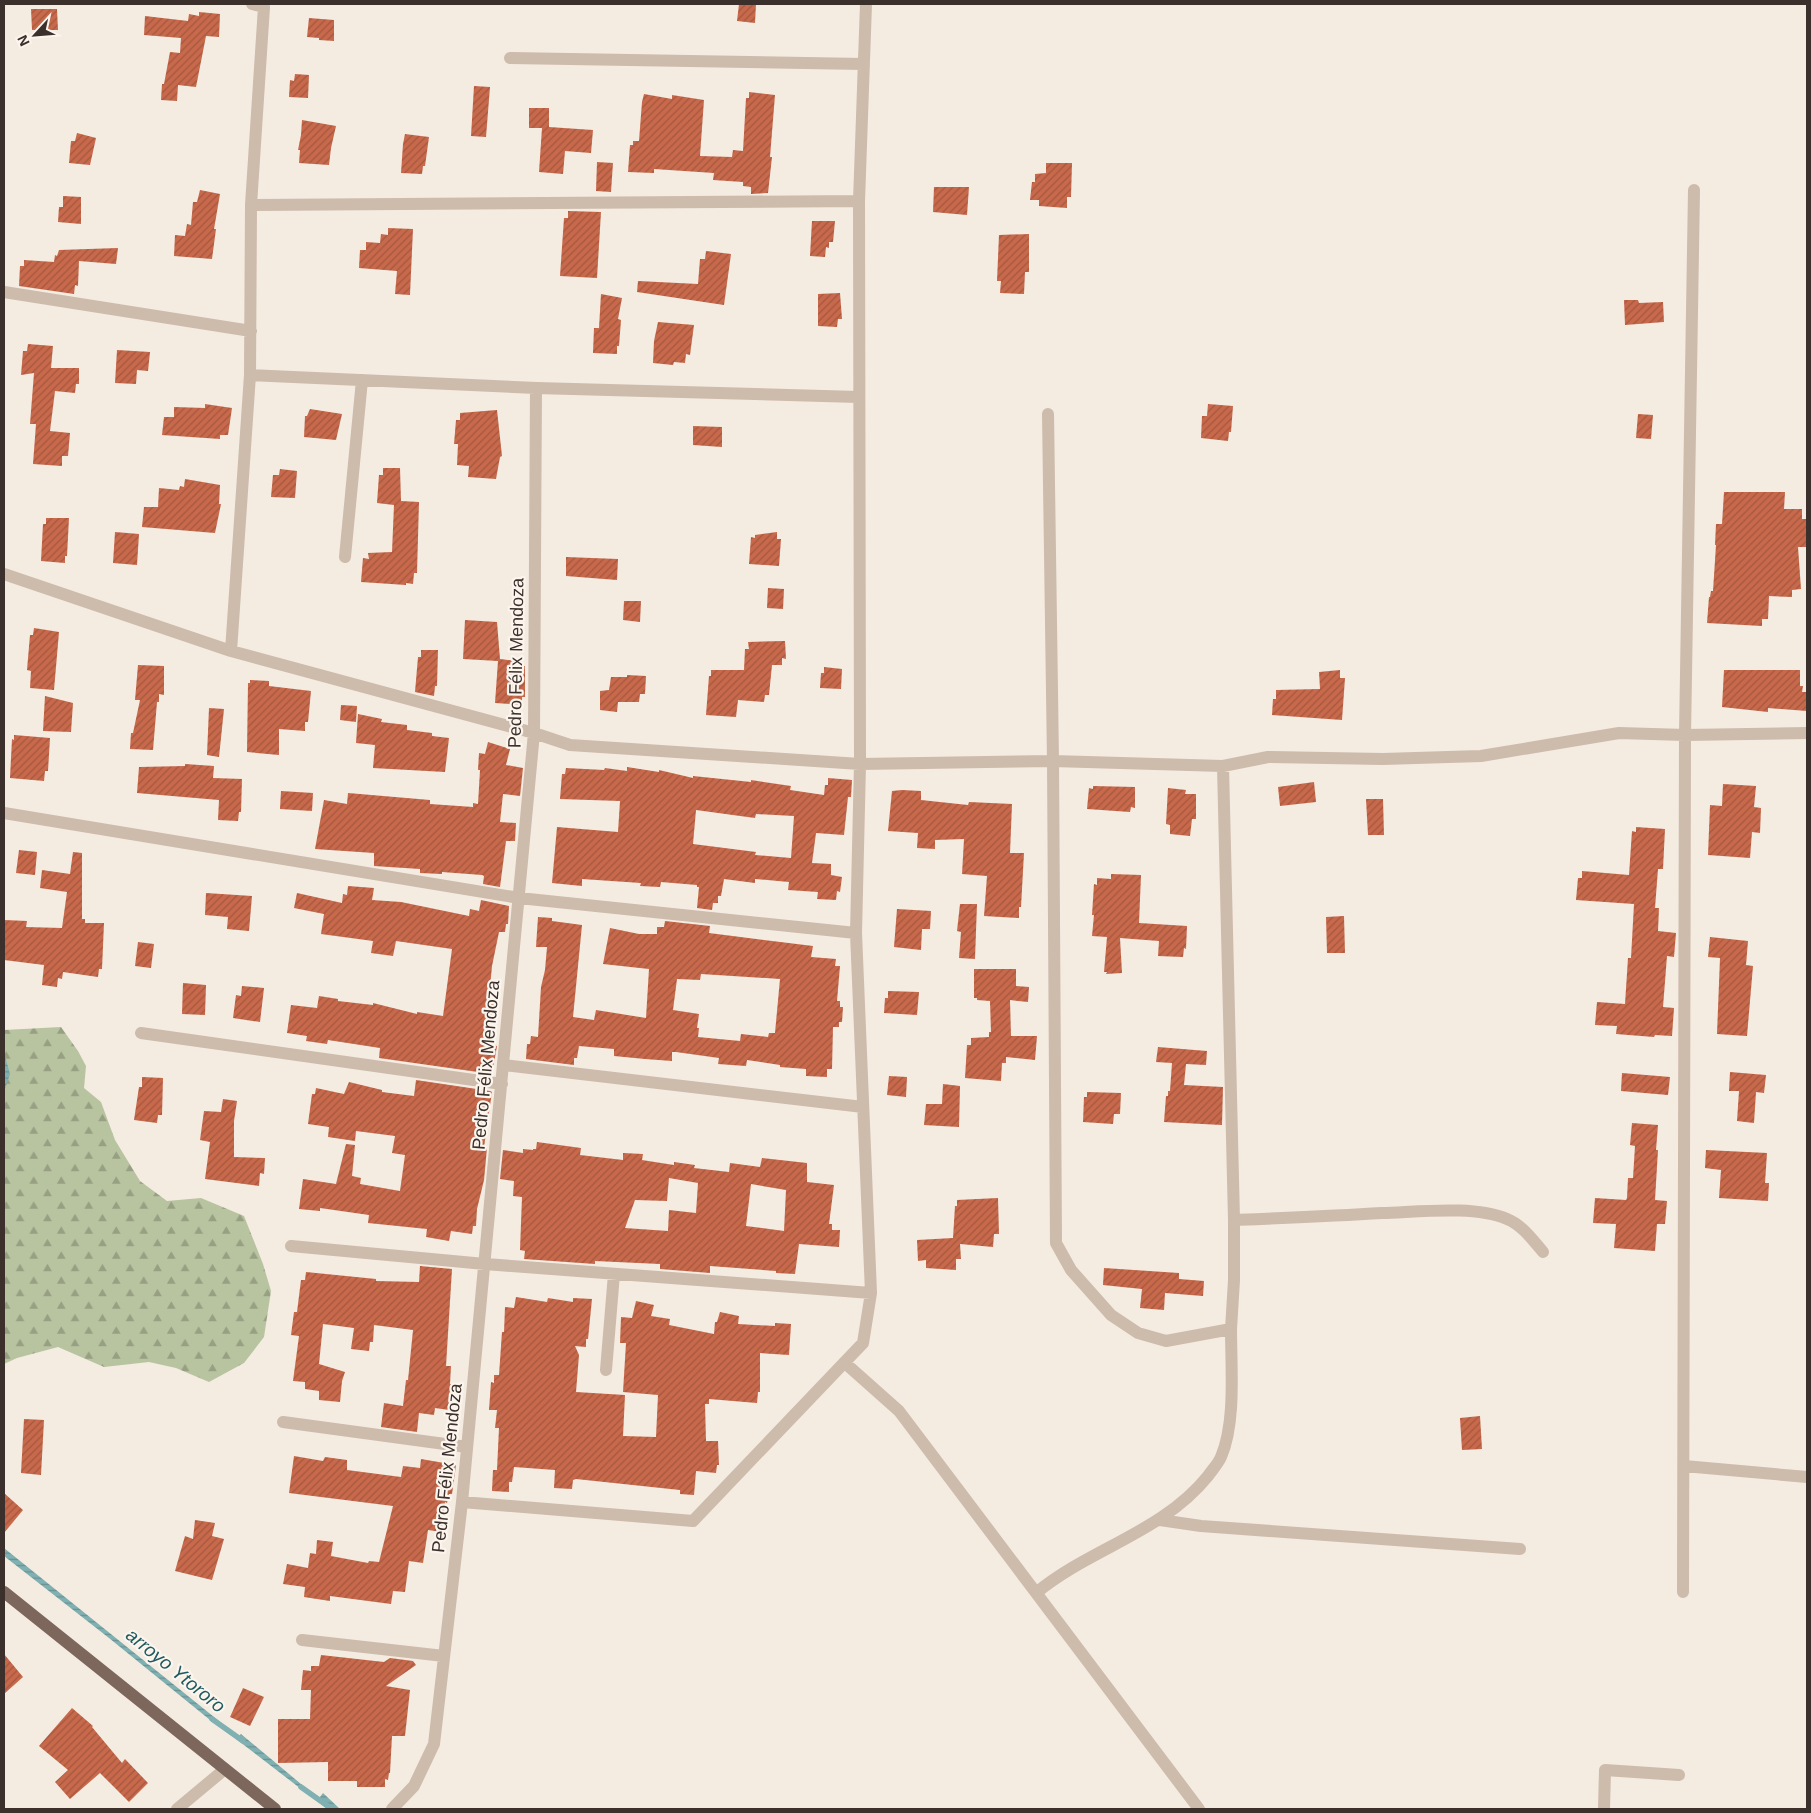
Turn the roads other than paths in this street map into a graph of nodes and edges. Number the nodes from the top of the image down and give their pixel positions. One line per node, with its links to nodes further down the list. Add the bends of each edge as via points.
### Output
1 (252, 4): 7 (street, via 264,7)
2 (866, 4): 4 (street)
3 (510, 58): 4 (street)
4 (864, 64): 6 (street)
5 (1694, 190): 20 (street)
6 (859, 202): 7 (street); 13 (street)
7 (251, 205): 9 (street)
8 (4, 292): 9 (street)
9 (251, 331): 10 (street)
10 (250, 374): 11 (street); 17 (street)
11 (362, 380): 12 (street); 15 (street)
12 (536, 388): 13 (street); 18 (street, Pedro Félix Mendoza)
13 (858, 397): 22 (street)
14 (1048, 414): 21 (street)
15 (345, 557)
16 (4, 574): 17 (street)
17 (230, 651): 18 (street)
18 (534, 733): 22 (street, via 570,745); 25 (street, Pedro Félix Mendoza)
19 (1807, 733): 20 (street)
20 (1685, 735): 23 (street, via 1619,733 1481,756 1383,759 1268,757); 42 (street)
21 (1053, 761): 22 (street); 23 (street); 37 (street, via 1056,1243 1071,1270 1111,1316 1138,1333 1166,1341)
22 (860, 764): 26 (street)
23 (1224, 766): 31 (street)
24 (4, 813): 25 (street)
25 (519, 898): 26 (street); 28 (street, Pedro Félix Mendoza)
26 (856, 933): 30 (street)
27 (141, 1033): 29 (street)
28 (504, 1065): 29 (street, Pedro Félix Mendoza); 30 (street)
29 (502, 1084): 34 (street, Pedro Félix Mendoza)
30 (863, 1107): 36 (street)
31 (1234, 1220): 33 (street, via 1410,1212 1489,1213 1508,1219 1523,1229); 37 (street)
32 (292, 1246): 34 (street)
33 (1543, 1252)
34 (485, 1264): 35 (street); 41 (street, Pedro Félix Mendoza)
35 (614, 1274): 36 (street); 39 (street)
36 (871, 1293): 38 (street, via 863,1343)
37 (1231, 1329): 45 (street, via 1231,1396 1221,1459 1196,1490)
38 (845, 1363): 44 (street, via 693,1521); 49 (street, via 898,1411)
39 (606, 1370)
40 (283, 1422): 41 (street)
41 (467, 1447): 44 (street, Pedro Félix Mendoza)
42 (1684, 1466): 43 (street); 48 (street)
43 (1807, 1477)
44 (462, 1502): 51 (street, Pedro Félix Mendoza)
45 (1160, 1520): 46 (street, via 1201,1526); 49 (street, via 1067,1571)
46 (1520, 1549)
47 (4, 1592): 52 (main road)
48 (1683, 1592)
49 (1036, 1593): 57 (street)
50 (302, 1640): 51 (street)
51 (444, 1656): 56 (street, Pedro Félix Mendoza, via 434,1744 414,1786)
52 (225, 1769): 54 (street); 55 (main road)
53 (1679, 1775): 58 (street, via 1605,1770)
54 (177, 1809)
55 (275, 1809)
56 (392, 1809)
57 (1199, 1809)
58 (1604, 1809)

